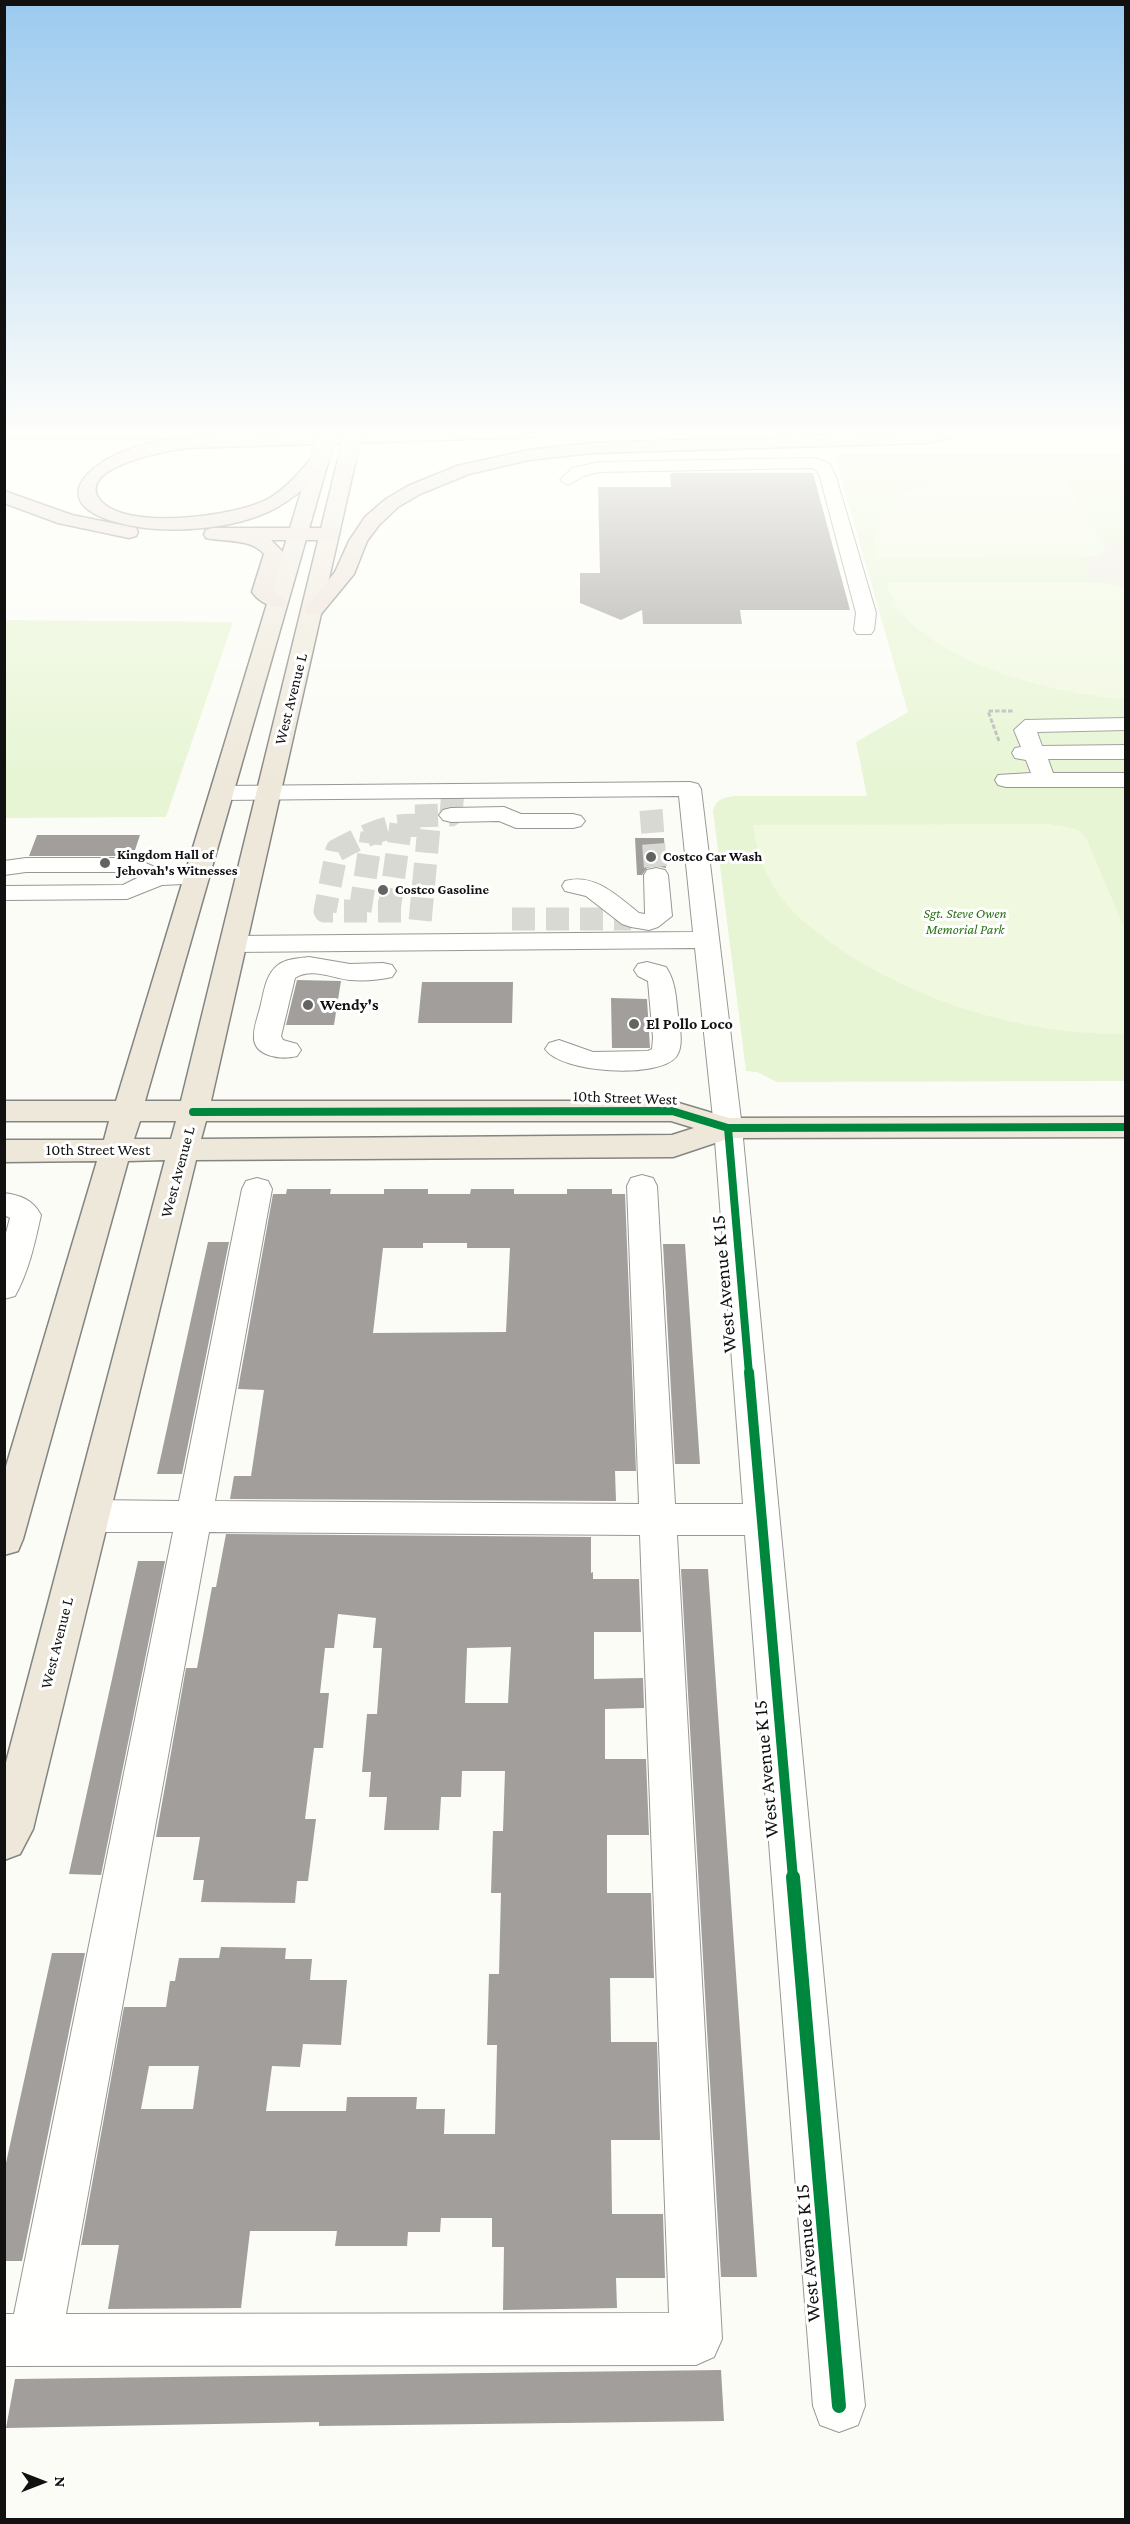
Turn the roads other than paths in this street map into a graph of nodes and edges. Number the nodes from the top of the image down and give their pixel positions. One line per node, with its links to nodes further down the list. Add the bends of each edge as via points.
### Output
1 (271, 550): 6 (highway, via 274,553 262,592)
2 (293, 550): 6 (main road)
3 (327, 550): 7 (main road, West Avenue L)
4 (354, 550): 7 (highway, via 344,574)
5 (848, 550): 8 (street, via 866,613)
6 (277, 602): 15 (main road)
7 (314, 610): 16 (main road, West Avenue L)
8 (864, 630)
9 (1125, 724): 10 (street, via 1033,724 1025,730)
10 (1029, 752): 11 (street); 13 (street)
11 (1125, 752)
12 (1006, 780): 13 (street)
13 (1045, 780): 14 (street)
14 (1125, 780)
15 (221, 793): 16 (street); 22 (main road)
16 (267, 793): 25 (street, West Avenue K 15, via 650,800 690,789); 26 (main road, West Avenue L)
17 (451, 815): 18 (street, via 504,814 516,821)
18 (573, 821)
19 (6, 865): 21 (street, via 135,865)
20 (656, 875): 23 (street, via 659,916 649,922 632,919 594,890)
21 (158, 878): 22 (street); 24 (street, via 128,892)
22 (196, 878): 32 (main road)
23 (573, 886)
24 (4, 893)
25 (707, 940): 26 (street, via 512,930); 35 (street, West Avenue K 15)
26 (233, 944): 33 (main road, West Avenue L)
27 (647, 969): 29 (street, via 657,973 661,981 665,1053 654,1060 592,1061)
28 (383, 971): 30 (street, via 290,967 280,979 267,1036 275,1048)
29 (559, 1049)
30 (287, 1050)
31 (4, 1111): 32 (main road, 10th Street West)
32 (128, 1112): 33 (main road, 10th Street West); 36 (main road)
33 (193, 1112): 35 (main road, 10th Street West, via 672,1111); 37 (main road, West Avenue L)
34 (1125, 1127): 35 (main road, 10th Street West)
35 (728, 1128): 37 (main road, 10th Street West, via 673,1146); 46 (street, West Avenue K 15)
36 (116, 1150): 37 (main road, 10th Street West); 38 (main road, 10th Street West); 47 (main road)
37 (183, 1150): 43 (main road, West Avenue L)
38 (4, 1151)
39 (642, 1186): 45 (street)
40 (257, 1189): 44 (street)
41 (4, 1204): 42 (street, via 14,1205 26,1215)
42 (4, 1287)
43 (89, 1516): 44 (street); 48 (main road, West Avenue L, via 10,1829)
44 (193, 1516): 45 (street); 49 (street)
45 (658, 1519): 46 (street); 49 (street, via 696,2339)
46 (762, 1520): 50 (street, West Avenue K 15)
47 (6, 1528)
48 (4, 1838)
49 (20, 2340)
50 (839, 2406)

